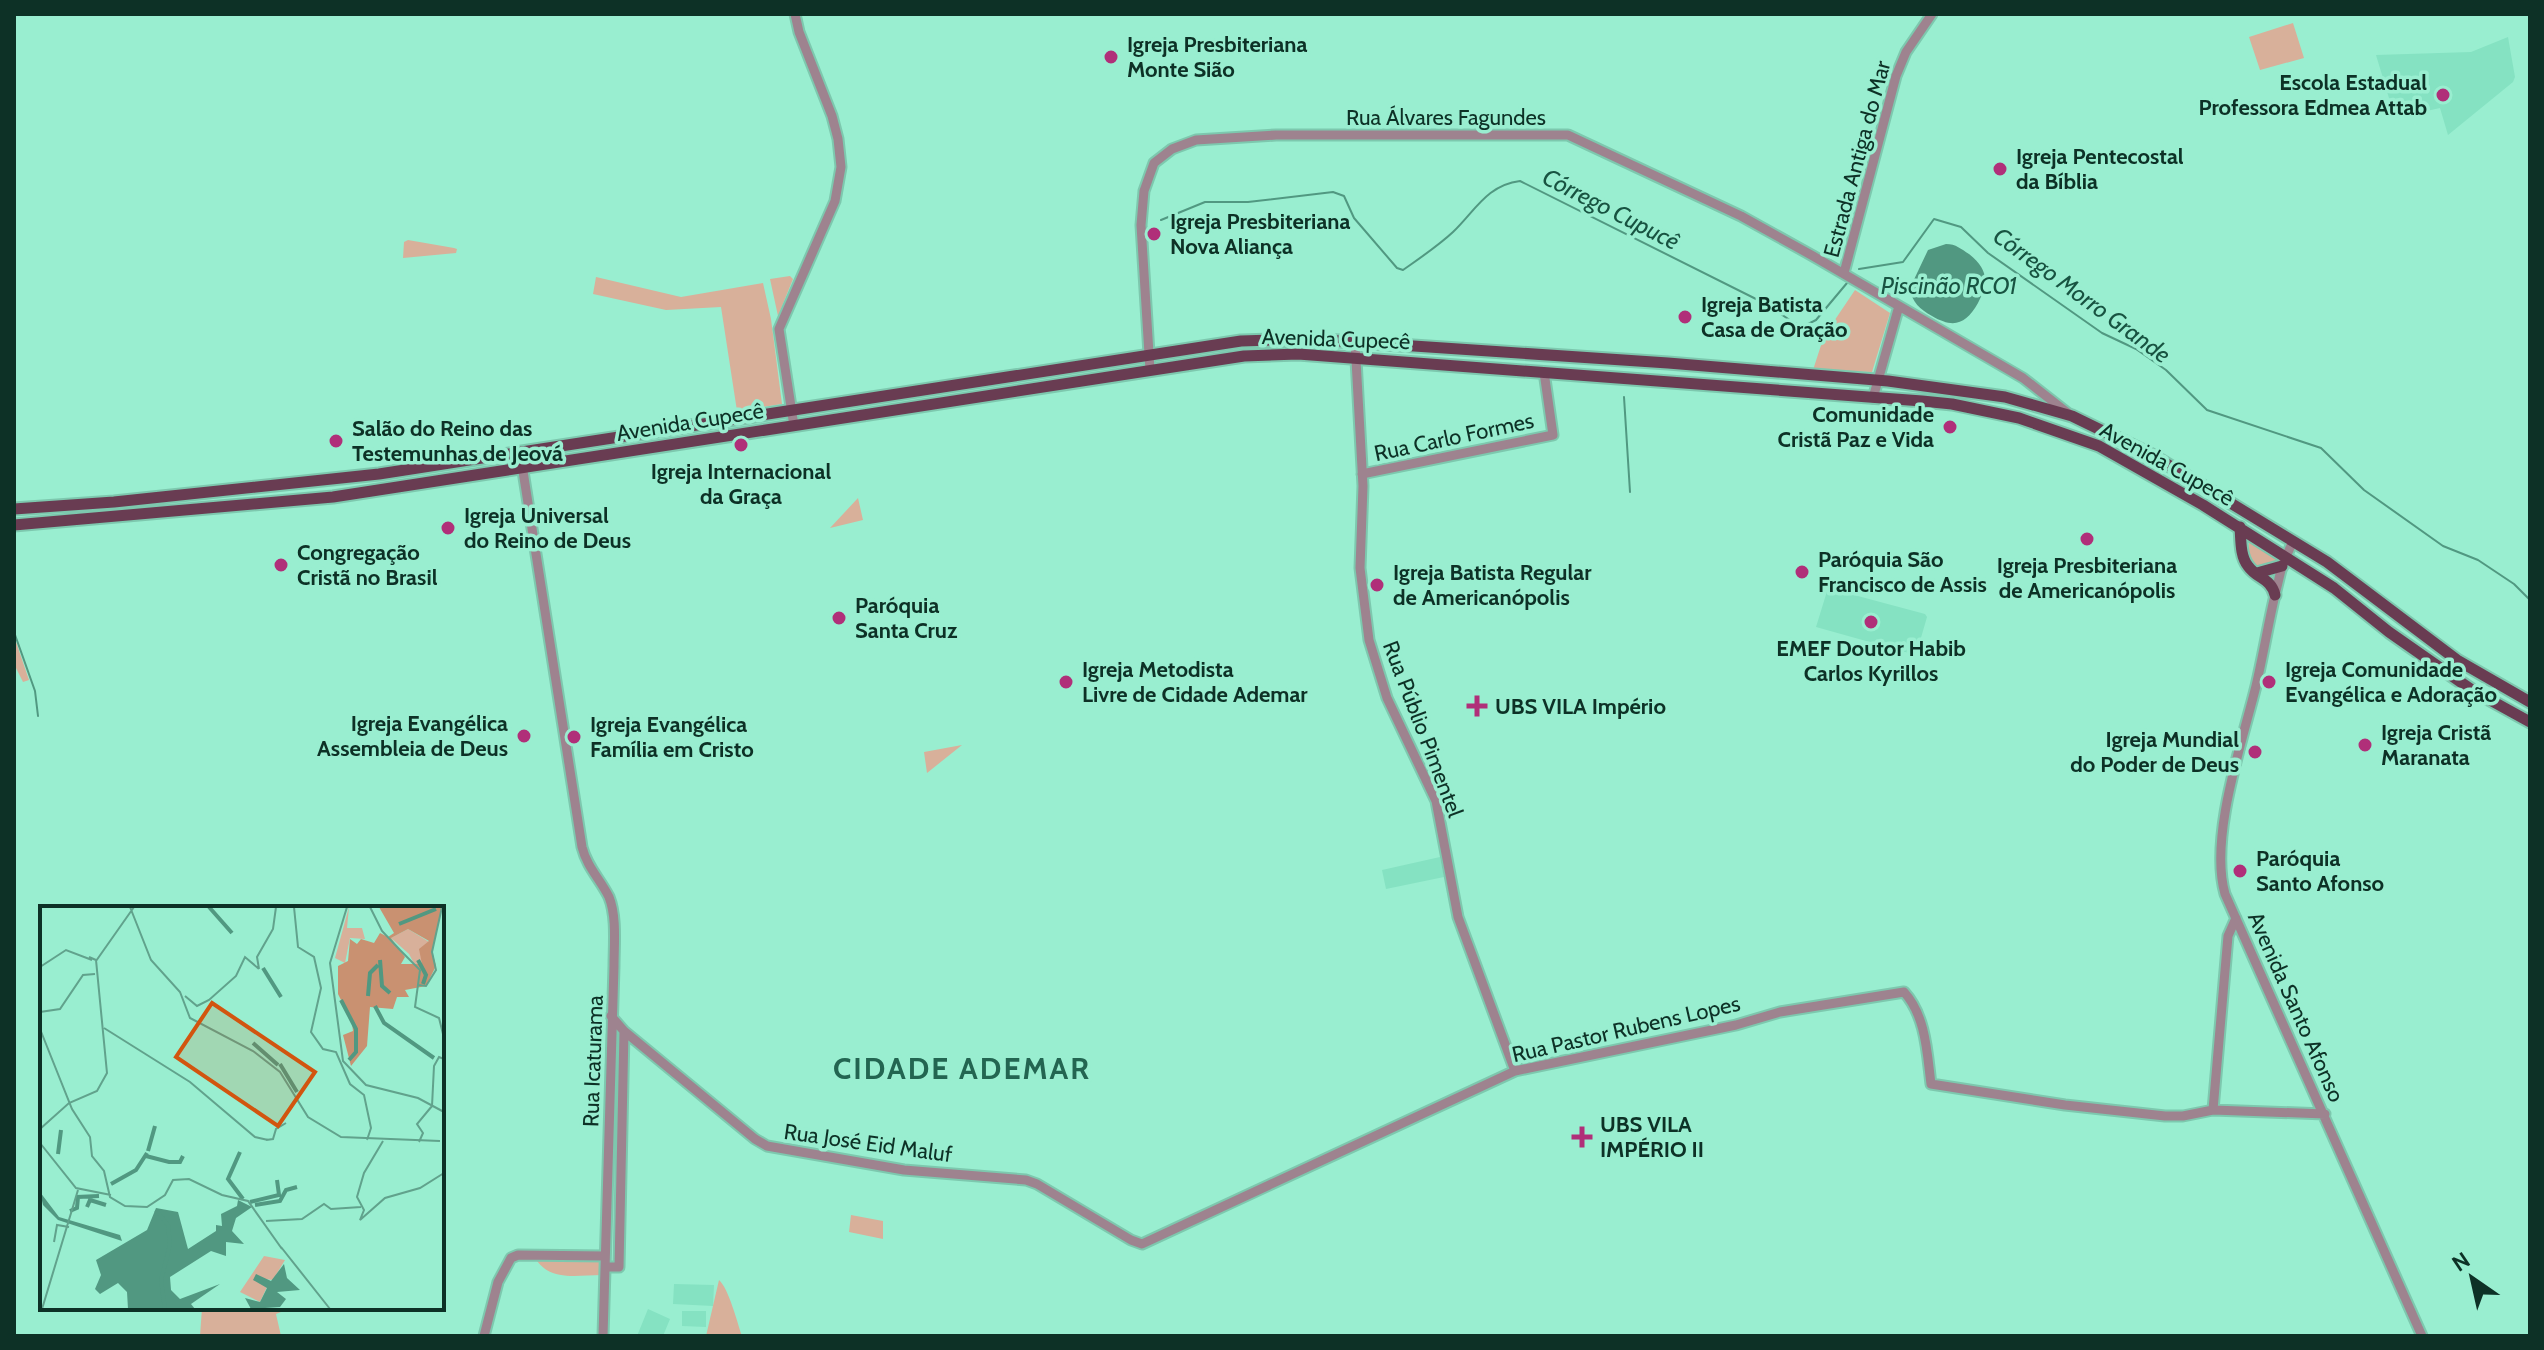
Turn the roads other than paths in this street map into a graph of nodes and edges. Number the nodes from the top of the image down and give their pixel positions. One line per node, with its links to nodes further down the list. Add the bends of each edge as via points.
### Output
1 (795, 14): 12 (street, via 832,116 841,167 835,201 779,329)
2 (1932, 14): 3 (street, Estrada Antiga do Mar, via 1896,76)
3 (1844, 273): 4 (street, Rua Álvares Fagundes); 6 (street, Rua Álvares Fagundes, via 1741,216 1568,135 1196,140 1161,156 1144,191 1141,225)
4 (1899, 306): 10 (street); 13 (street, Rua Álvares Fagundes, via 2023,378)
5 (1355, 342): 6 (main road, Avenida Cupecê, via 1252,340); 7 (street, Rua Públio Pimentel); 10 (main road, Avenida Cupecê)
6 (1149, 354): 8 (street, Rua Álvares Fagundes); 12 (main road, Avenida Cupecê)
7 (1356, 358): 8 (main road, Avenida Cupecê, via 1254,355); 9 (main road, Avenida Cupecê); 17 (street, Rua Públio Pimentel)
8 (1150, 370): 14 (main road, Avenida Cupecê)
9 (1544, 372): 11 (main road, Avenida Cupecê); 17 (street, Rua Carlo Formes, via 1553,435)
10 (1877, 380): 11 (street); 13 (main road, Avenida Cupecê, via 2005,397)
11 (1873, 398): 20 (main road, Avenida Cupecê, via 1952,404 2068,435 2099,446)
12 (793, 410): 14 (street); 15 (main road, Avenida Cupecê)
13 (2072, 416): 21 (main road, Avenida Cupecê, via 2152,455)
14 (794, 426): 16 (main road, Avenida Cupecê)
15 (520, 452): 16 (street); 18 (main road, Avenida Cupecê, via 349,478)
16 (523, 467): 19 (main road, Avenida Cupecê, via 333,497); 28 (street, Rua Icaturama, via 586,863 612,910)
17 (1362, 474): 30 (street, Rua Públio Pimentel, via 1360,568 1372,651 1387,698 1436,801 1458,917)
18 (16, 509)
19 (14, 525)
20 (2240, 527): 22 (main road, Avenida Cupecê); 23 (main road, via 2246,563)
21 (2293, 541): 22 (street, Avenida Santo Afonso); 25 (main road, Avenida Cupecê, via 2457,660)
22 (2284, 561): 23 (main road); 24 (street, Avenida Santo Afonso); 26 (main road, Avenida Cupecê, via 2334,588 2472,690)
23 (2257, 573): 24 (main road, via 2270,582)
24 (2275, 595): 27 (street, Avenida Santo Afonso, via 2225,821 2221,876)
25 (2530, 702)
26 (2530, 722)
27 (2236, 918): 31 (street, via 2228,936); 32 (street, Avenida Santo Afonso)
28 (611, 1016): 29 (street, Rua José Eid Maluf); 34 (street, Rua Icaturama)
29 (624, 1031): 33 (street, Rua José Eid Maluf, via 767,1146 904,1170 1026,1180 1131,1240); 34 (street, Rua Icaturama, via 619,1267)
30 (1515, 1071): 31 (street, Rua Pastor Rubens Lopes, via 1780,1012 1904,992 1921,1024 1931,1084 2165,1116); 33 (street, Rua Pastor Rubens Lopes)
31 (2213, 1110): 32 (street)
32 (2319, 1114): 37 (street, Avenida Santo Afonso)
33 (1150, 1240)
34 (605, 1261): 35 (street, via 514,1256 498,1282); 36 (street, Rua Icaturama)
35 (484, 1336)
36 (603, 1336)
37 (2422, 1336)

